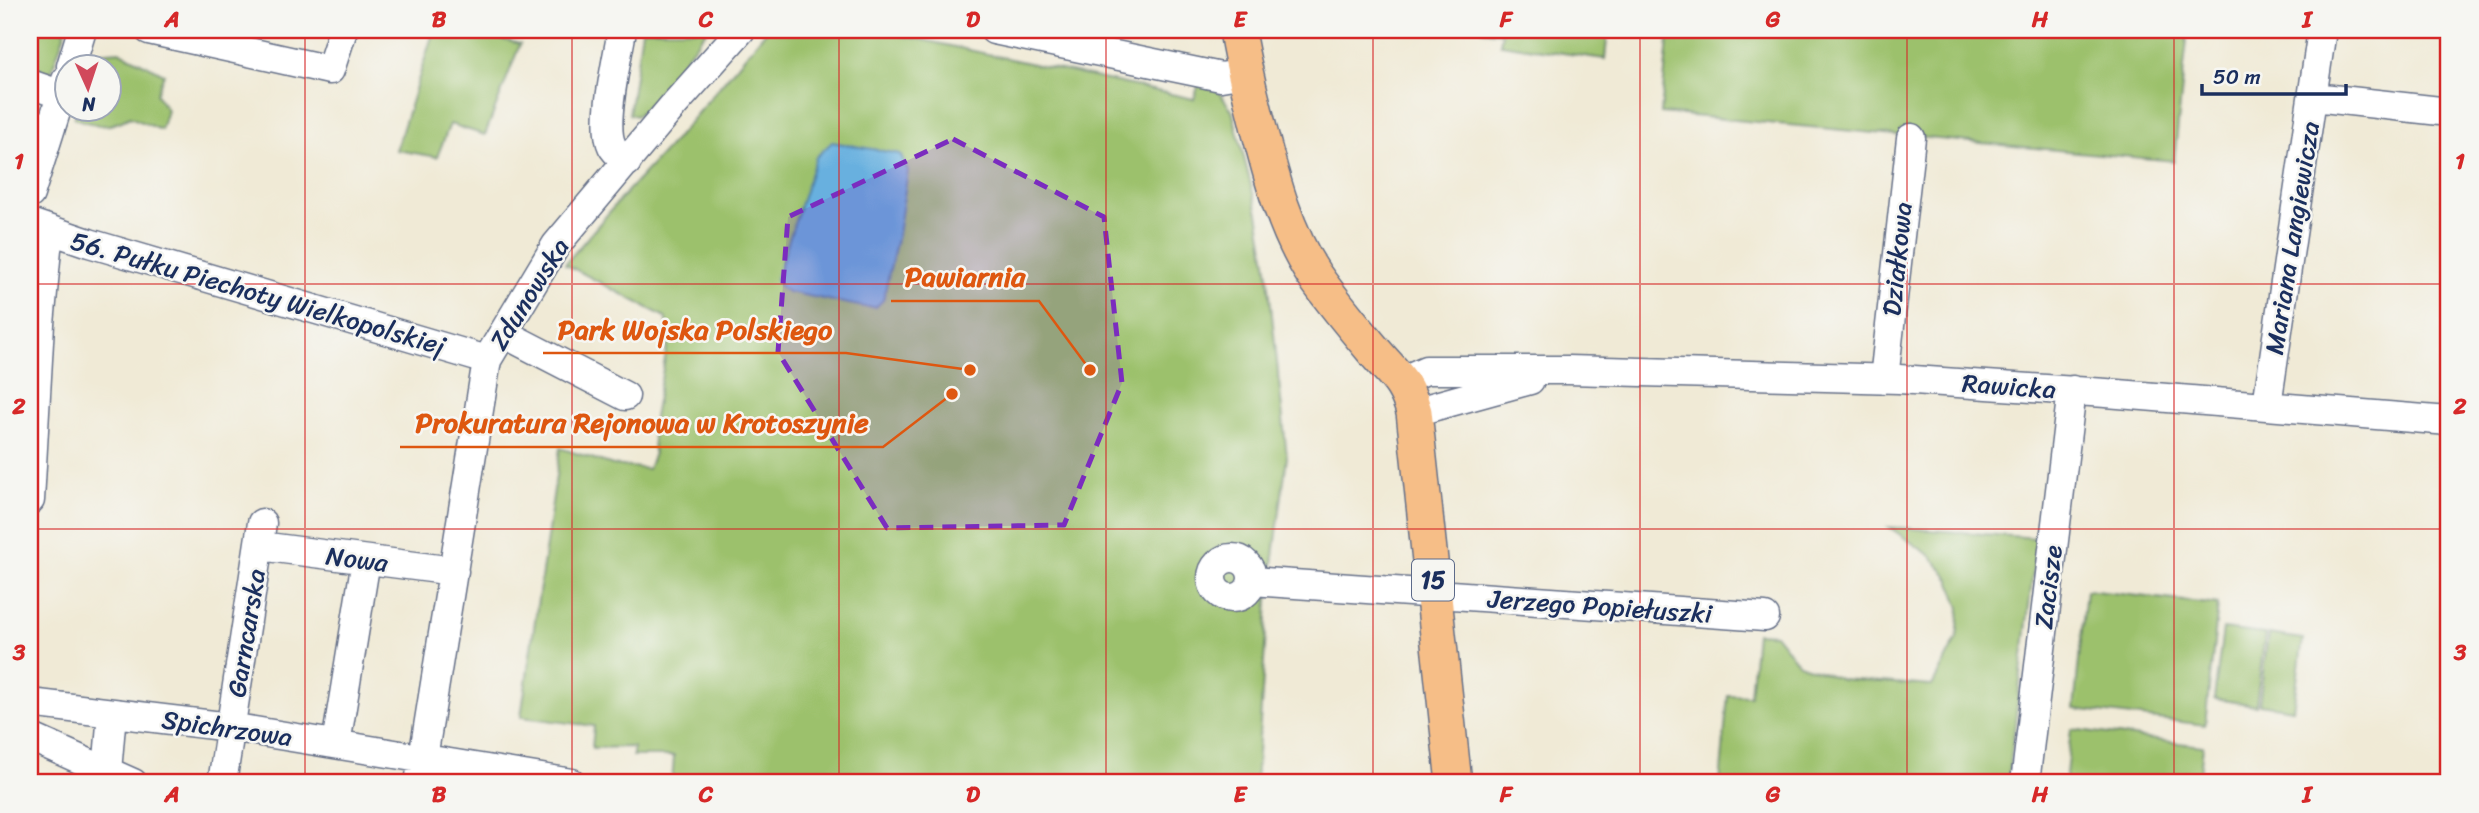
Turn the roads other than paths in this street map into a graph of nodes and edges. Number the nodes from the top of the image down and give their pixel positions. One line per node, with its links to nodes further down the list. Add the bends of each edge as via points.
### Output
1 (82, 30): 10 (street)
2 (149, 30): 9 (street)
3 (343, 30): 9 (street, via 330,70)
4 (622, 30): 18 (street, via 608,133 612,146)
5 (741, 30): 18 (street, Zdunowska)
6 (994, 30): 11 (street, via 1221,78)
7 (1237, 30): 11 (main road, 15)
8 (2322, 30): 13 (street, Mariana Langiewicza)
9 (177, 34)
10 (75, 52)
11 (1245, 73): 25 (main road, 15, via 1271,176 1298,246 1313,274)
12 (30, 84): 14 (street)
13 (2314, 97): 16 (street); 29 (street, Mariana Langiewicza)
14 (52, 100)
15 (52, 105): 19 (street)
16 (2449, 112)
17 (1910, 138): 24 (street, Działkowa)
18 (627, 162): 21 (street, Zdunowska, via 556,245)
19 (30, 194)
20 (41, 227): 22 (street, 56. Pułku Piechoty Wielkopolskiej); 26 (street, via 44,280)
21 (503, 334): 22 (street, Zdunowska); 28 (street)
22 (487, 360): 35 (street, Zdunowska)
23 (1568, 370): 24 (street, Rawicka); 25 (street, Rawicka, via 1426,370); 30 (street, Rawicka)
24 (1884, 379): 27 (street, Rawicka)
25 (1401, 381): 30 (main road, 15)
26 (33, 387): 32 (street)
27 (2072, 390): 29 (street, Rawicka); 50 (street, Zacisze)
28 (625, 396)
29 (2267, 405): 31 (street, Rawicka)
30 (1415, 412): 37 (main road, 15)
31 (2449, 421)
32 (30, 500)
33 (261, 535): 34 (street, Nowa); 41 (street, Garncarska)
34 (366, 560): 35 (street, Nowa); 43 (street)
35 (454, 571): 44 (street, Zdunowska)
36 (1252, 582): 37 (street, Jerzego Popiełuszki)
37 (1435, 594): 38 (street, Jerzego Popiełuszki); 49 (main road, 15)
38 (1765, 617)
39 (30, 703): 40 (street, Spichrzowa)
40 (112, 713): 41 (street, Spichrzowa); 45 (street)
41 (230, 727): 43 (street, Spichrzowa); 48 (street, Garncarska)
42 (30, 737): 45 (street)
43 (336, 744): 44 (street, Spichrzowa)
44 (421, 771): 46 (street, Spichrzowa)
45 (106, 778): 47 (street)
46 (558, 782)
47 (133, 783)
48 (222, 783)
49 (1454, 783)
50 (2025, 783)

